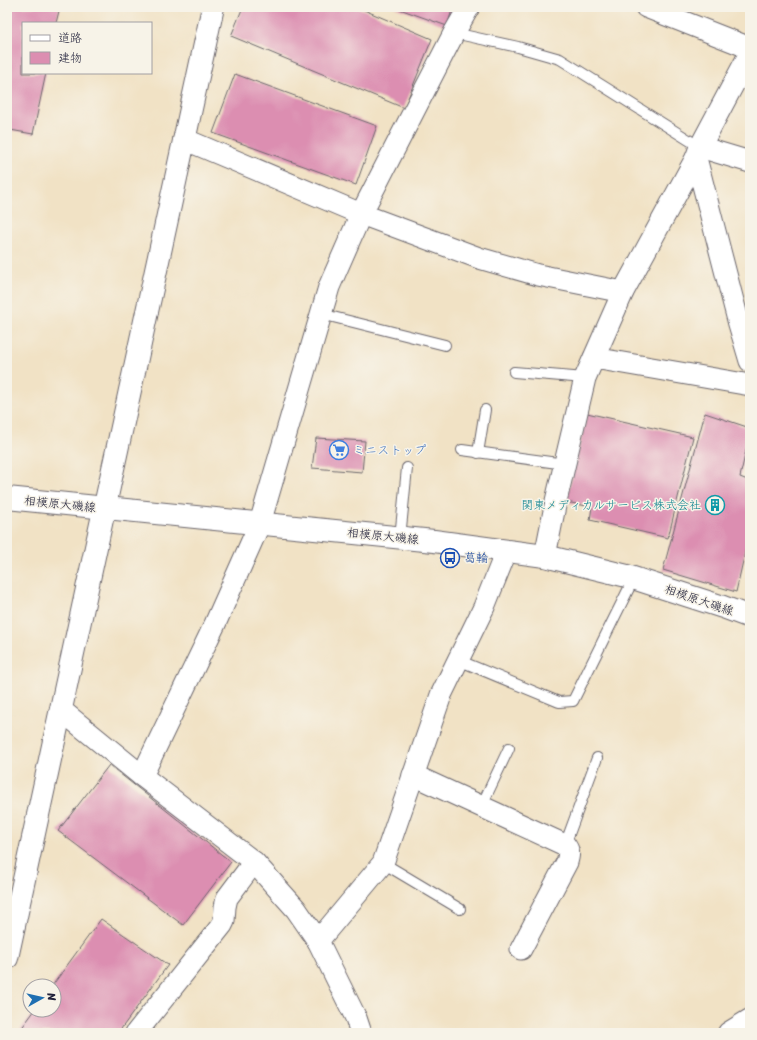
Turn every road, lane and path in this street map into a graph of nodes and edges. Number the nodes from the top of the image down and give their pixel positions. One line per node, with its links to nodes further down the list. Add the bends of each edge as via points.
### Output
1 (213, 7): 7 (street)
2 (469, 7): 4 (street)
3 (646, 7): 5 (street)
4 (454, 33): 8 (lane, via 560,59); 10 (street)
5 (750, 48)
6 (750, 53): 8 (street)
7 (184, 139): 10 (street); 25 (street)
8 (698, 153): 9 (street); 11 (street); 15 (street)
9 (750, 162)
10 (361, 214): 11 (street, via 478,258 538,275); 12 (street, via 329,288)
11 (623, 292): 14 (street)
12 (321, 314): 13 (lane); 26 (street)
13 (445, 345)
14 (594, 358): 17 (street); 18 (street)
15 (750, 361)
16 (514, 372): 17 (lane)
17 (585, 378): 22 (street)
18 (750, 385)
19 (485, 410): 21 (lane)
20 (462, 450): 21 (lane)
21 (478, 453): 22 (lane)
22 (565, 464): 29 (street)
23 (407, 468): 27 (lane)
24 (7, 498): 25 (street, 相模原大磯線)
25 (104, 508): 26 (street, 相模原大磯線); 33 (street)
26 (260, 524): 27 (street, 相模原大磯線); 37 (street)
27 (400, 538): 28 (street, 相模原大磯線)
28 (506, 552): 29 (street, 相模原大磯線); 32 (street, via 484,607)
29 (545, 556): 30 (street, 相模原大磯線)
30 (634, 578): 31 (street, 相模原大磯線); 32 (lane, via 572,701 559,702)
31 (750, 617)
32 (458, 660): 36 (street, via 441,695)
33 (62, 710): 37 (street); 45 (street)
34 (509, 748): 38 (lane)
35 (597, 758): 39 (lane)
36 (413, 775): 38 (street); 41 (street)
37 (142, 776): 40 (street)
38 (482, 807): 39 (street)
39 (565, 844): 44 (street, via 569,853 567,862)
40 (254, 862): 43 (street, via 296,909); 47 (street, via 227,898 222,925)
41 (382, 863): 42 (lane); 43 (street)
42 (460, 909)
43 (318, 941): 48 (street)
44 (521, 949)
45 (7, 958)
46 (750, 1020): 49 (street)
47 (136, 1033)
48 (361, 1033)
49 (729, 1033)

